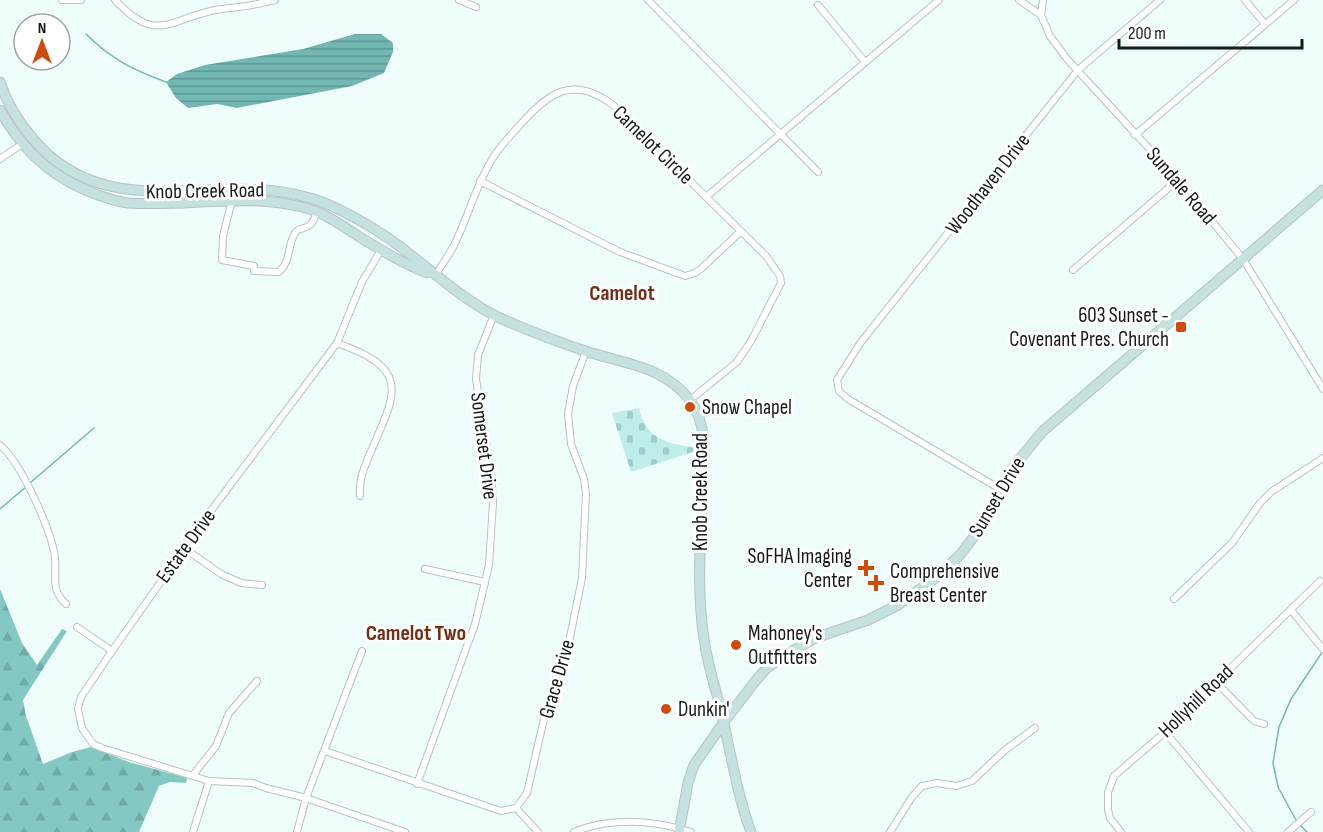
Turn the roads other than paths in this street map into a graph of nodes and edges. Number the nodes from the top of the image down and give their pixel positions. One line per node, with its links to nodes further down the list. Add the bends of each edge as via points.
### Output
1 (62, 0): 2 (street)
2 (81, 0)
3 (115, 0): 13 (street, via 133,18 165,26 215,10)
4 (275, 0): 13 (street)
5 (459, 0): 15 (street)
6 (648, 0): 22 (street)
7 (939, 0): 18 (street)
8 (1019, 0): 16 (street, Sundale Road)
9 (1043, 0): 16 (street)
10 (1160, 0): 19 (street, Woodhaven Drive)
11 (1245, 0): 17 (street)
12 (1294, 0): 17 (street)
13 (266, 1)
14 (818, 5): 18 (street)
15 (477, 7)
16 (1041, 15): 19 (street, Sundale Road, via 1050,36)
17 (1265, 24): 23 (street)
18 (865, 62): 22 (street)
19 (1078, 70): 23 (street, Sundale Road); 55 (street, Woodhaven Drive, via 861,342 837,386 848,399)
20 (0, 82): 24 (main road, Knob Creek Road, via 10,107)
21 (0, 110): 25 (main road, Knob Creek Road)
22 (781, 134): 27 (street); 36 (street)
23 (1135, 135): 29 (street, Sundale Road)
24 (31, 137): 25 (main road); 28 (main road, Knob Creek Road, via 51,157)
25 (22, 144): 26 (street); 34 (main road, Knob Creek Road, via 49,170)
26 (0, 159)
27 (818, 172)
28 (84, 178): 32 (main road, Knob Creek Road); 34 (main road)
29 (1178, 180): 45 (street, Sundale Road); 46 (street)
30 (480, 182): 36 (street, Camelot Circle, via 492,158 530,113 551,95 572,89 591,92 613,105); 42 (street, via 620,252 685,276 702,268); 47 (street, Camelot Circle, via 456,242)
31 (231, 189): 33 (main road, Knob Creek Road); 37 (main road); 38 (main road, Knob Creek Road, via 279,190)
32 (122, 190): 33 (main road, Knob Creek Road); 34 (main road)
33 (179, 191): 39 (main road)
34 (96, 194): 39 (main road, Knob Creek Road, via 126,202)
35 (1322, 194): 45 (main road, Sunset Drive)
36 (706, 196): 42 (street, Camelot Circle)
37 (232, 200): 39 (main road, Knob Creek Road); 40 (main road, Knob Creek Road, via 275,202); 40 (street, via 222,260 254,266 254,271 279,272 289,258 294,233 312,223)
38 (321, 201): 40 (main road); 41 (main road, Knob Creek Road)
39 (179, 202)
40 (317, 212): 43 (main road, Knob Creek Road)
41 (372, 230): 43 (main road, via 380,240); 44 (main road, Knob Creek Road)
42 (740, 232): 52 (street, Camelot Circle, via 774,266 781,283 737,362)
43 (381, 250): 44 (main road, via 396,248); 47 (main road, Knob Creek Road); 49 (street, Estate Drive, via 362,282)
44 (411, 254): 47 (main road, Knob Creek Road)
45 (1243, 259): 51 (street, Sundale Road); 55 (main road, Sunset Drive, via 1043,431)
46 (1073, 270)
47 (435, 276): 48 (main road, Knob Creek Road)
48 (494, 315): 50 (main road, Knob Creek Road); 60 (street, Somerset Drive, via 476,367 493,503)
49 (337, 343): 56 (street, via 385,367 392,384 390,404 359,481); 57 (street, Estate Drive)
50 (586, 351): 52 (main road, Knob Creek Road, via 660,374); 80 (street, Grace Drive, via 568,414 571,444 586,493 582,578 527,793)
51 (1323, 389)
52 (690, 400): 71 (main road, Knob Creek Road, via 704,444 701,618)
53 (0, 445): 63 (street, via 11,455 46,525 55,556 56,594)
54 (1323, 458): 62 (street, via 1271,492 1232,543)
55 (1000, 489): 71 (main road, Sunset Drive, via 979,530 937,578 898,605 818,637 767,668)
56 (360, 496)
57 (184, 548): 61 (street, via 222,574 241,583); 67 (street, Estate Drive)
58 (425, 569): 60 (street)
59 (1320, 581): 64 (street, Hollyhill Road)
60 (485, 582): 78 (street, Somerset Drive, via 475,624)
61 (262, 585)
62 (1174, 599)
63 (66, 604)
64 (1291, 610): 66 (street); 70 (street, Hollyhill Road)
65 (77, 627): 67 (street)
66 (1323, 649)
67 (112, 651): 76 (street, Estate Drive, via 81,697 79,720 86,737 102,748)
68 (362, 651): 75 (street)
69 (257, 681): 76 (street, via 230,713 216,746)
70 (1216, 682): 72 (street, via 1254,721); 74 (street, Hollyhill Road)
71 (724, 722): 82 (main road, Sunset Drive, via 694,765); 89 (main road, Knob Creek Road, via 740,800)
72 (1264, 724)
73 (1035, 728): 90 (street, via 972,781 956,786 922,786)
74 (1165, 732): 91 (street, Hollyhill Road, via 1110,783 1108,810); 92 (street)
75 (325, 752): 78 (street); 79 (street)
76 (193, 775): 77 (street, Estate Drive)
77 (209, 781): 79 (street, Estate Drive, via 253,783); 83 (street)
78 (417, 784): 80 (street, via 492,809)
79 (306, 798): 84 (street); 85 (street, Estate Drive)
80 (516, 808): 86 (street)
81 (1311, 813): 93 (street)
82 (679, 830): 87 (street, via 645,822 602,823); 88 (street)
83 (193, 832)
84 (297, 832)
85 (405, 832)
86 (538, 832)
87 (574, 832)
88 (691, 832)
89 (751, 832)
90 (890, 832)
91 (1121, 832)
92 (1249, 832)
93 (1288, 832)

